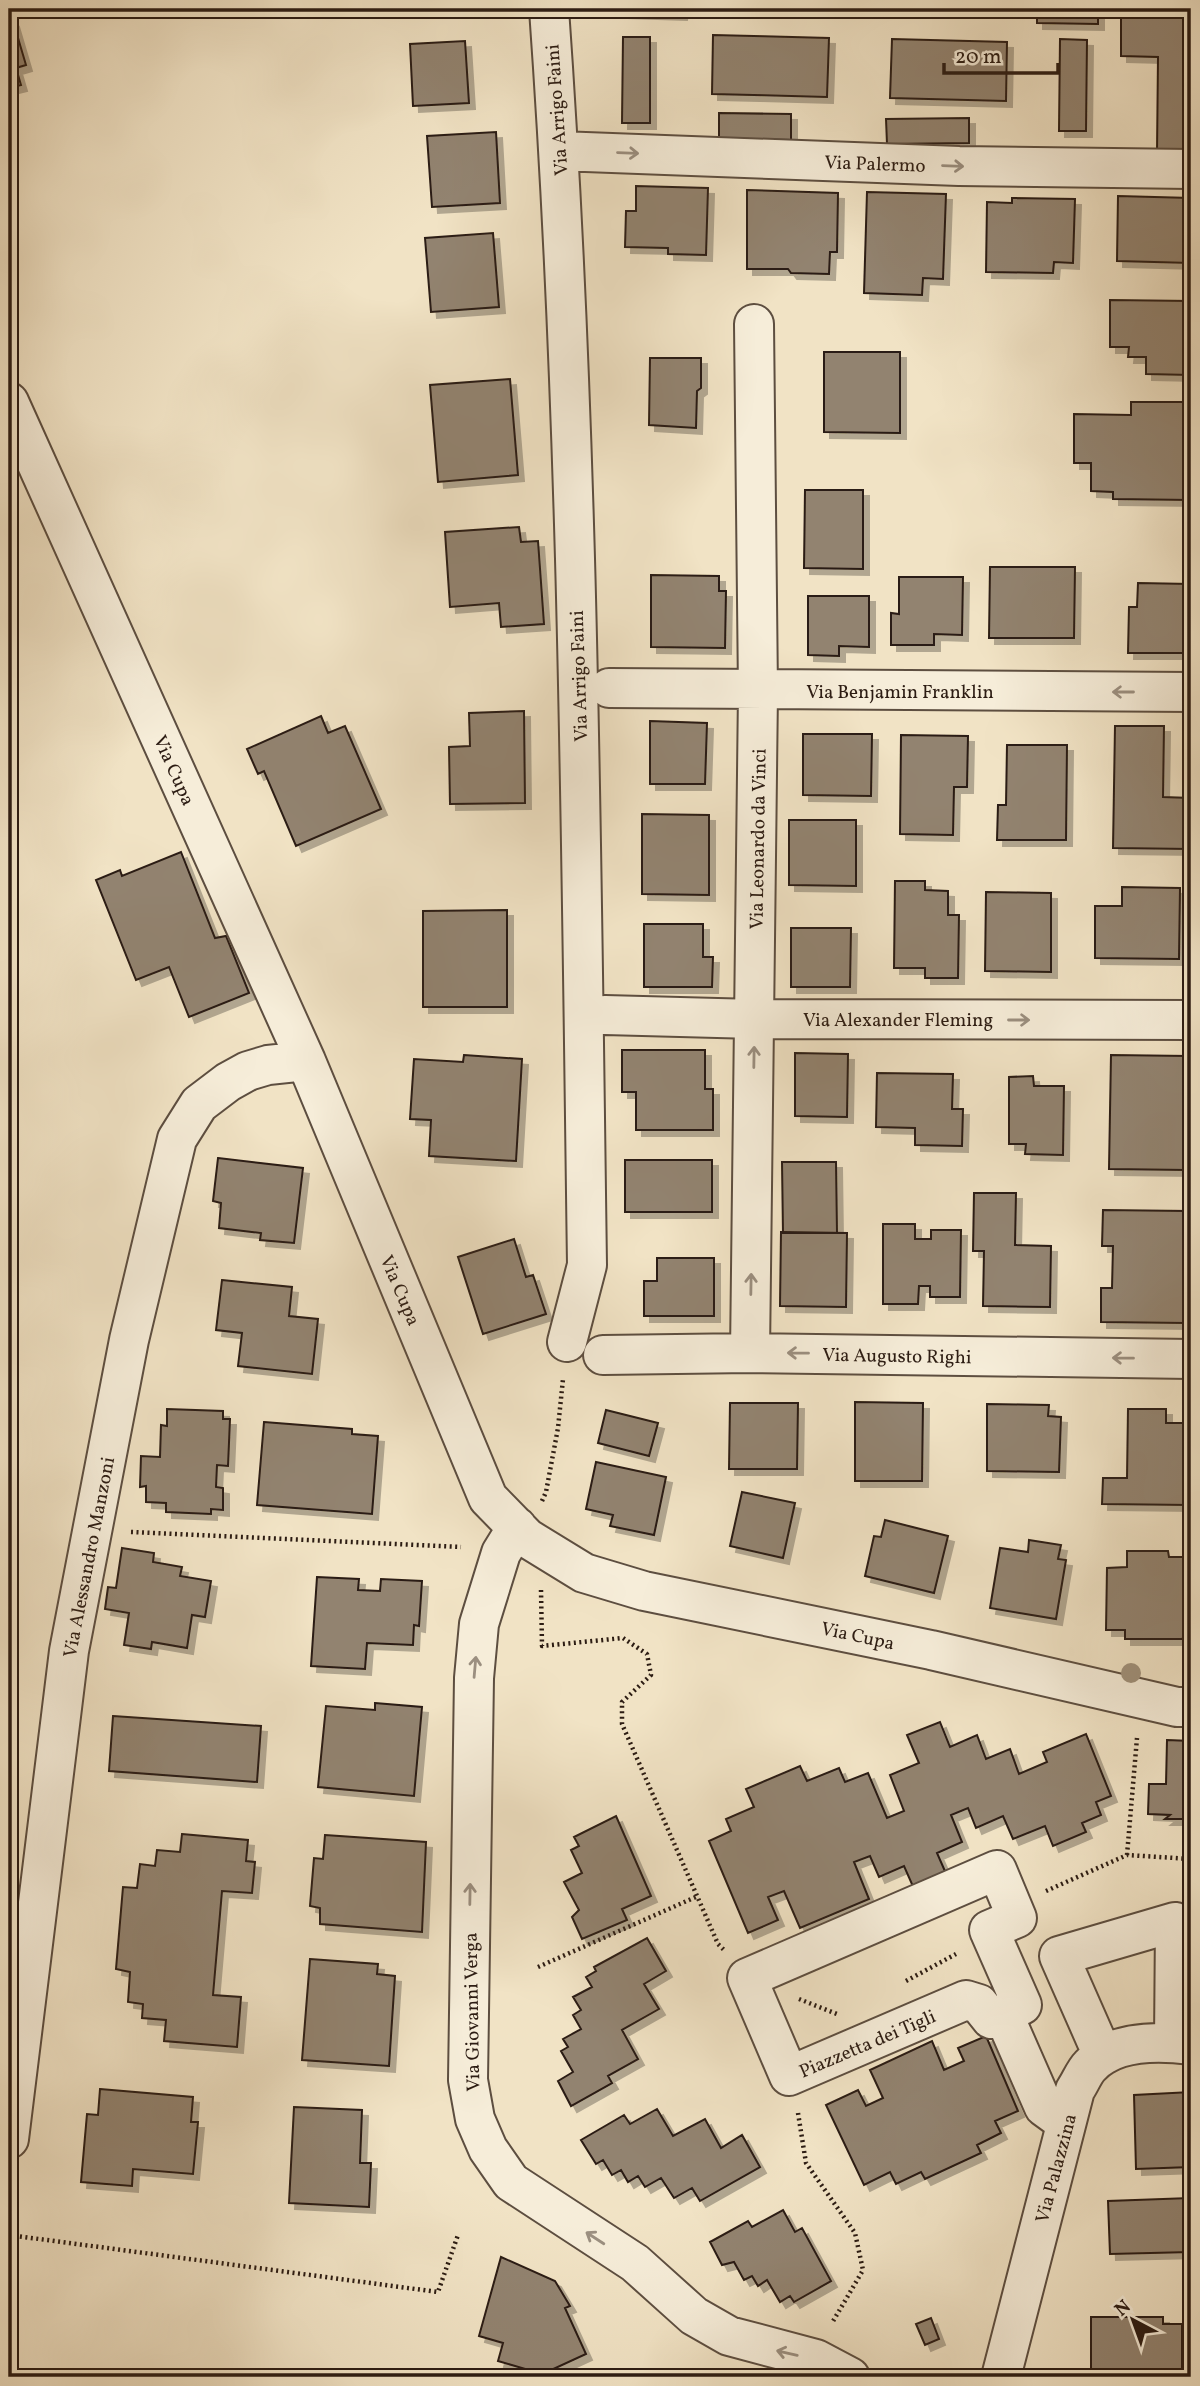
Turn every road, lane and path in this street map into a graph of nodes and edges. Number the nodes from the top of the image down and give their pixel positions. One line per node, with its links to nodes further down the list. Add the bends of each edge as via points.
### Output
1 (549, 9): 2 (street, Via Arrigo Faini)
2 (559, 151): 3 (street, Via Palermo, one-way to 3, via 959,166); 13 (street, Via Arrigo Faini, via 579,686 587,1265)
3 (1191, 169)
4 (754, 324): 7 (street, Via Leonardo da Vinci)
5 (9, 402): 12 (street, Via Cupa)
6 (609, 688): 7 (street, Via Benjamin Franklin)
7 (758, 691): 8 (street, Via Benjamin Franklin, one-way to 7); 10 (street, Via Leonardo da Vinci)
8 (1191, 692)
9 (605, 1015): 10 (street, Via Alexander Fleming)
10 (755, 1019): 11 (street, Via Alexander Fleming, one-way to 11); 14 (street, Via Leonardo da Vinci, one-way to 10)
11 (1191, 1020)
12 (306, 1061): 18 (street, Via Cupa, via 488,1498); 35 (street, Via Alessandro Manzoni, via 268,1065 228,1082 199,1104 177,1139 129,1340 69,1651)
13 (567, 1342): 18 (path, via 546,1492)
14 (750, 1353): 15 (street, Via Augusto Righi); 16 (street, Via Augusto Righi, one-way to 14)
15 (603, 1354)
16 (1191, 1359)
17 (119, 1531): 19 (path)
18 (522, 1533): 21 (street, Via Cupa, via 584,1573 644,1591); 38 (street, Via Giovanni Verga, one-way to 18, via 816,2359 729,2336 694,2316 635,2263 511,2182 488,2149 475,2119 468,2080 474,1678 479,1624 501,1553)
19 (461, 1547)
20 (541, 1580): 23 (path, via 542,1647 623,1638 648,1654 651,1675 622,1702 622,1724)
21 (1191, 1707)
22 (1137, 1735): 24 (path)
23 (657, 1803)
24 (1127, 1855): 25 (path); 27 (path)
25 (1191, 1859)
26 (698, 1896): 30 (path)
27 (1012, 1906): 27 (street, Piazzetta dei Tigli, via 997,1870 747,1978 789,2076 966,2000 979,2004 990,2019 1022,2005 989,1930 1017,1918)
28 (963, 1943): 29 (path)
29 (956, 1954)
30 (538, 1967)
31 (1005, 2018): 34 (street, via 1044,2107)
32 (1183, 2044): 33 (street, Via Palazzina, via 1140,2043); 33 (street, via 1175,1922 1059,1956)
33 (1106, 2054): 34 (street, Via Palazzina, via 1089,2067)
34 (1066, 2123): 39 (street, Via Palazzina)
35 (9, 2139)
36 (9, 2235): 37 (path, via 438,2292)
37 (458, 2235)
38 (850, 2377)
39 (1001, 2377)

